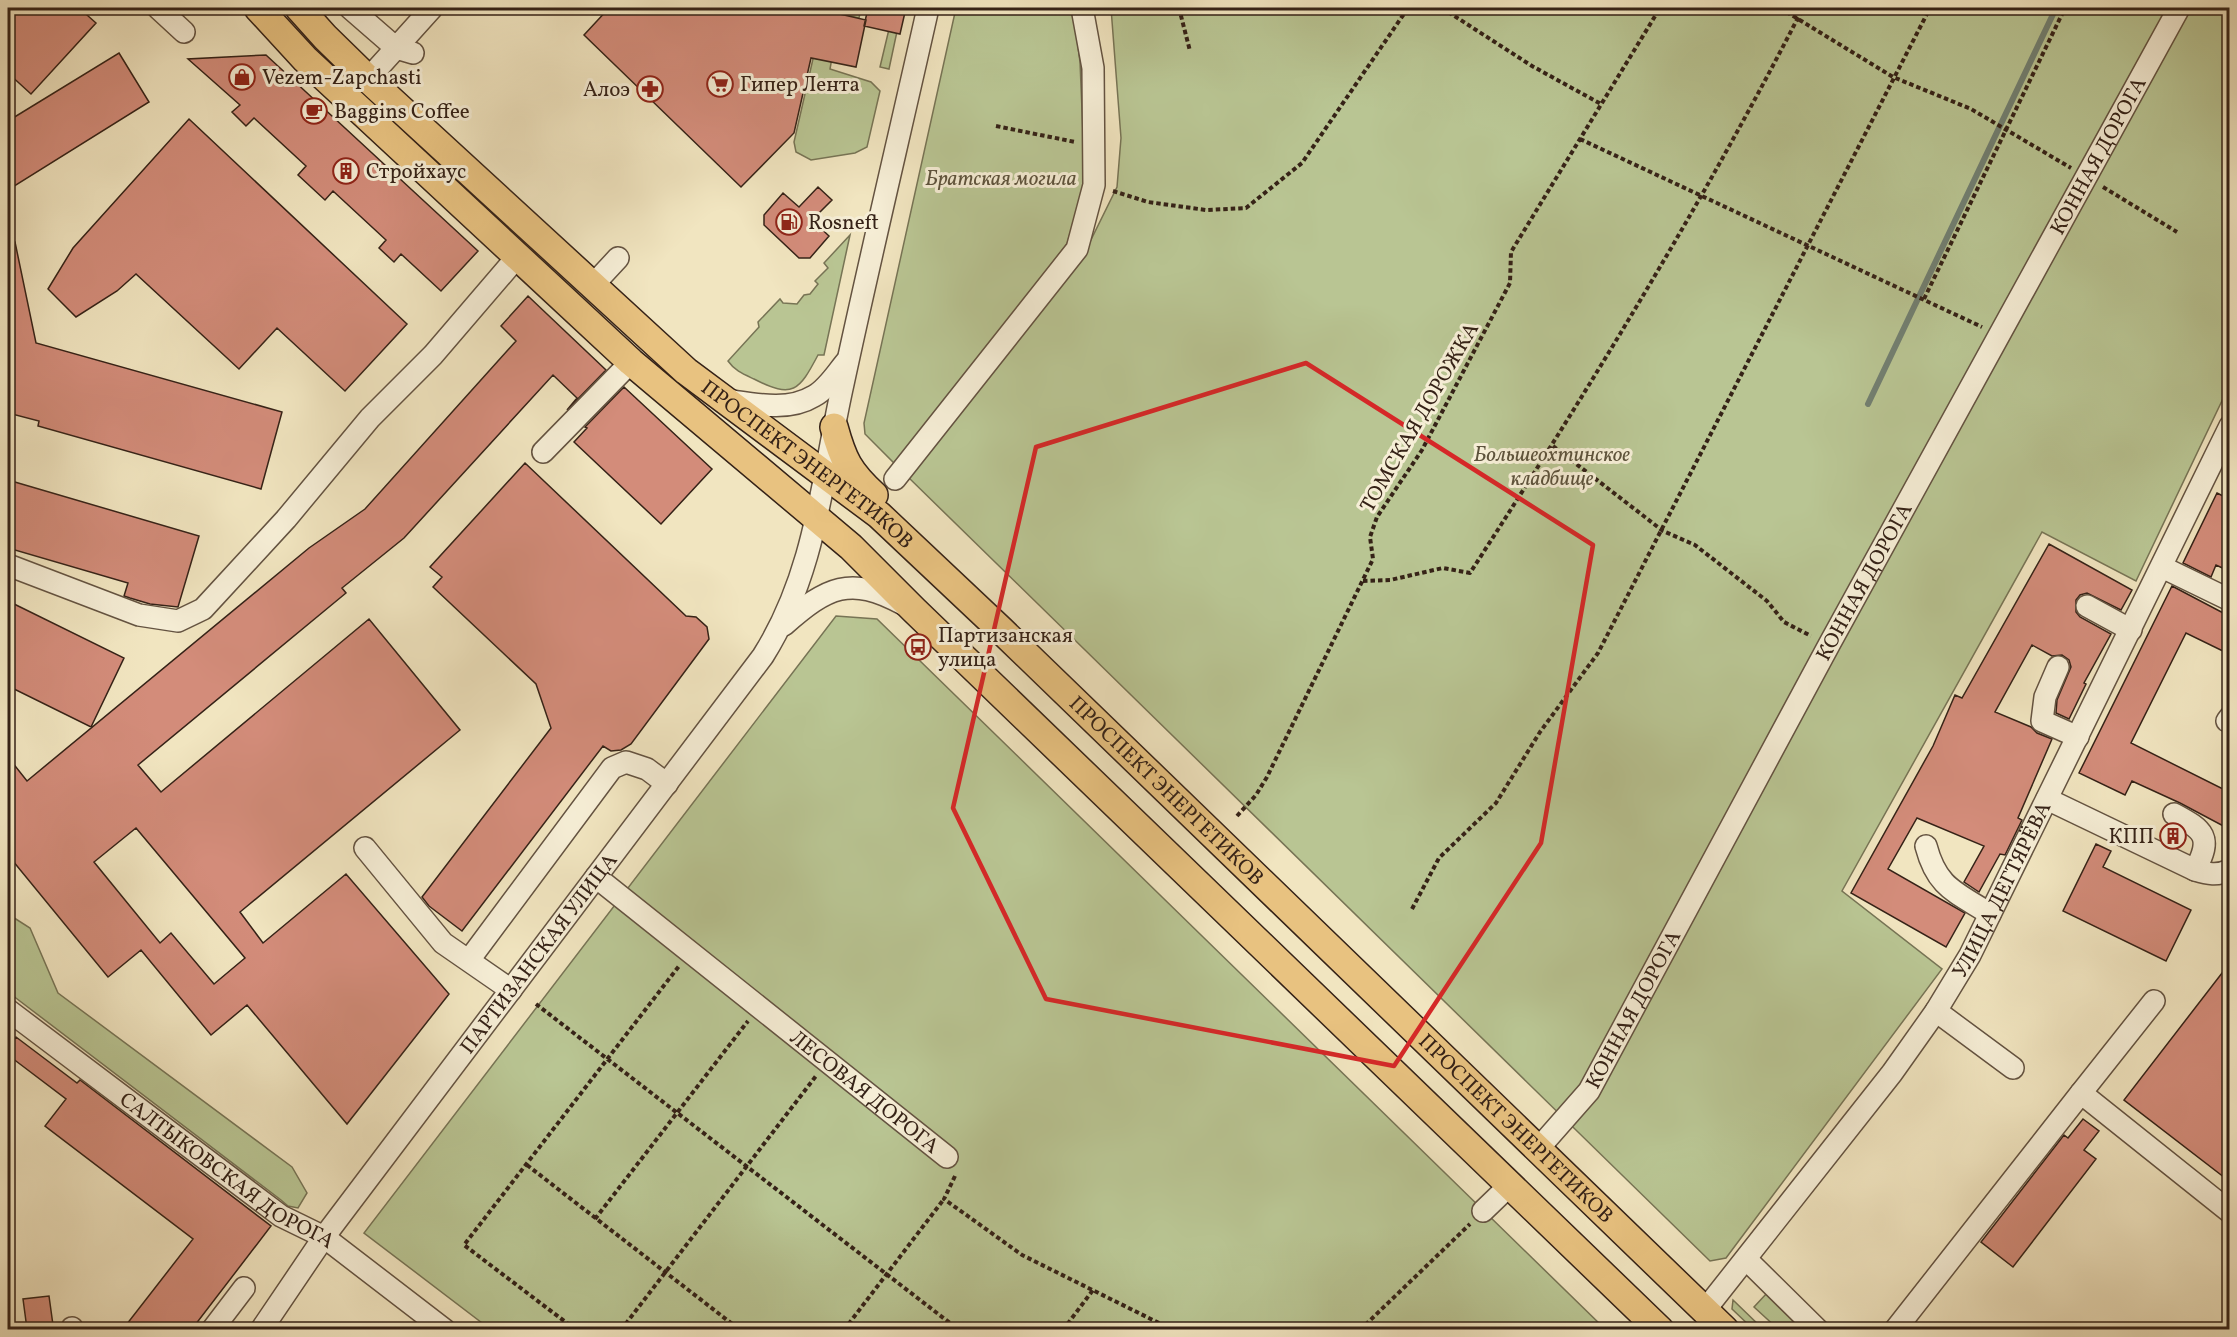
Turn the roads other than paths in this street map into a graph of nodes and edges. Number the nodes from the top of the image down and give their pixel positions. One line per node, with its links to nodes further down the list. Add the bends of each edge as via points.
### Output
1 (158, 8): 9 (street)
2 (258, 8): 12 (main road, ПРОСПЕКТ ЭНЕРГЕТИКОВ, via 305,59)
3 (299, 8): 11 (main road, ПРОСПЕКТ ЭНЕРГЕТИКОВ)
4 (350, 8): 10 (street)
5 (432, 8): 10 (street)
6 (928, 8): 15 (street, ПАРТИЗАНСКАЯ УЛИЦА)
7 (1082, 8): 22 (street, via 1093,68 1094,185 1077,249)
8 (2178, 8): 50 (street, КОННАЯ ДОРОГА, via 1589,1092)
9 (184, 32)
10 (405, 51): 11 (street)
11 (368, 79): 14 (main road, ПРОСПЕКТ ЭНЕРГЕТИКОВ)
12 (517, 257): 16 (main road, ПРОСПЕКТ ЭНЕРГЕТИКОВ); 24 (street, via 203,609 178,621 139,615)
13 (618, 258): 14 (street)
14 (592, 286): 17 (main road, ПРОСПЕКТ ЭНЕРГЕТИКОВ)
15 (848, 360): 17 (street, via 815,396 801,402 779,406); 19 (street, ПАРТИЗАНСКАЯ УЛИЦА)
16 (631, 362): 20 (street); 23 (main road, ПРОСПЕКТ ЭНЕРГЕТИКОВ)
17 (722, 400): 21 (main road, ПРОСПЕКТ ЭНЕРГЕТИКОВ)
18 (2229, 426): 26 (street, УЛИЦА ДЕГТЯРЁВА)
19 (834, 427): 21 (street, ПАРТИЗАНСКАЯ УЛИЦА); 25 (main road, via 840,450 855,477 923,542)
20 (543, 452)
21 (826, 475): 23 (street, ПАРТИЗАНСКАЯ УЛИЦА); 25 (main road, ПРОСПЕКТ ЭНЕРГЕТИКОВ, via 879,515)
22 (895, 479)
23 (816, 519): 29 (main road, ПРОСПЕКТ ЭНЕРГЕТИКОВ, via 851,547); 30 (street, ПАРТИЗАНСКАЯ УЛИЦА, via 806,560)
24 (8, 565)
25 (933, 566): 50 (main road, ПРОСПЕКТ ЭНЕРГЕТИКОВ)
26 (2162, 567): 27 (street); 31 (street, УЛИЦА ДЕГТЯРЁВА)
27 (2229, 600)
28 (2087, 606): 31 (street)
29 (914, 610): 30 (street, via 866,587 844,587 804,607); 52 (main road, ПРОСПЕКТ ЭНЕРГЕТИКОВ)
30 (781, 627): 34 (street, ПАРТИЗАНСКАЯ УЛИЦА)
31 (2131, 630): 33 (street, УЛИЦА ДЕГТЯРЁВА)
32 (2058, 667): 33 (street, via 2045,697 2042,721)
33 (2078, 737): 35 (street, УЛИЦА ДЕГТЯРЁВА)
34 (667, 784): 41 (street, ПАРТИЗАНСКАЯ УЛИЦА); 43 (street, via 647,768 626,762 612,768)
35 (2047, 799): 39 (street); 42 (street, УЛИЦА ДЕГТЯРЁВА)
36 (2174, 814): 39 (street, via 2196,826 2203,837 2204,852)
37 (1926, 846): 42 (street, via 1930,863 1943,884)
38 (365, 848): 43 (street, via 443,943)
39 (2195, 870): 40 (street, via 2221,874)
40 (2229, 870)
41 (596, 877): 44 (street, ПАРТИЗАНСКАЯ УЛИЦА); 51 (street, ЛЕСОВАЯ ДОРОГА)
42 (1990, 914): 47 (street, УЛИЦА ДЕГТЯРЁВА)
43 (469, 960): 44 (street)
44 (511, 990): 55 (street, ПАРТИЗАНСКАЯ УЛИЦА)
45 (2154, 1001): 49 (street)
46 (8, 1010): 55 (street, САЛТЫКОВСКАЯ ДОРОГА, via 281,1216)
47 (1936, 1011): 48 (street); 56 (street, УЛИЦА ДЕГТЯРЁВА)
48 (2013, 1068)
49 (2081, 1093): 54 (street); 65 (street)
50 (1538, 1149): 58 (main road, ПРОСПЕКТ ЭНЕРГЕТИКОВ)
51 (947, 1157)
52 (1510, 1185): 53 (street); 62 (main road, ПРОСПЕКТ ЭНЕРГЕТИКОВ)
53 (1484, 1211)
54 (2229, 1212)
55 (324, 1237): 59 (street, САЛТЫКОВСКАЯ ДОРОГА); 61 (street, ПАРТИЗАНСКАЯ УЛИЦА)
56 (1746, 1259): 58 (street, УЛИЦА ДЕГТЯРЁВА); 64 (street)
57 (244, 1288): 60 (street)
58 (1705, 1310): 63 (main road, ПРОСПЕКТ ЭНЕРГЕТИКОВ)
59 (431, 1325)
60 (212, 1329)
61 (261, 1329)
62 (1660, 1329)
63 (1725, 1329)
64 (1818, 1329)
65 (1894, 1329)

